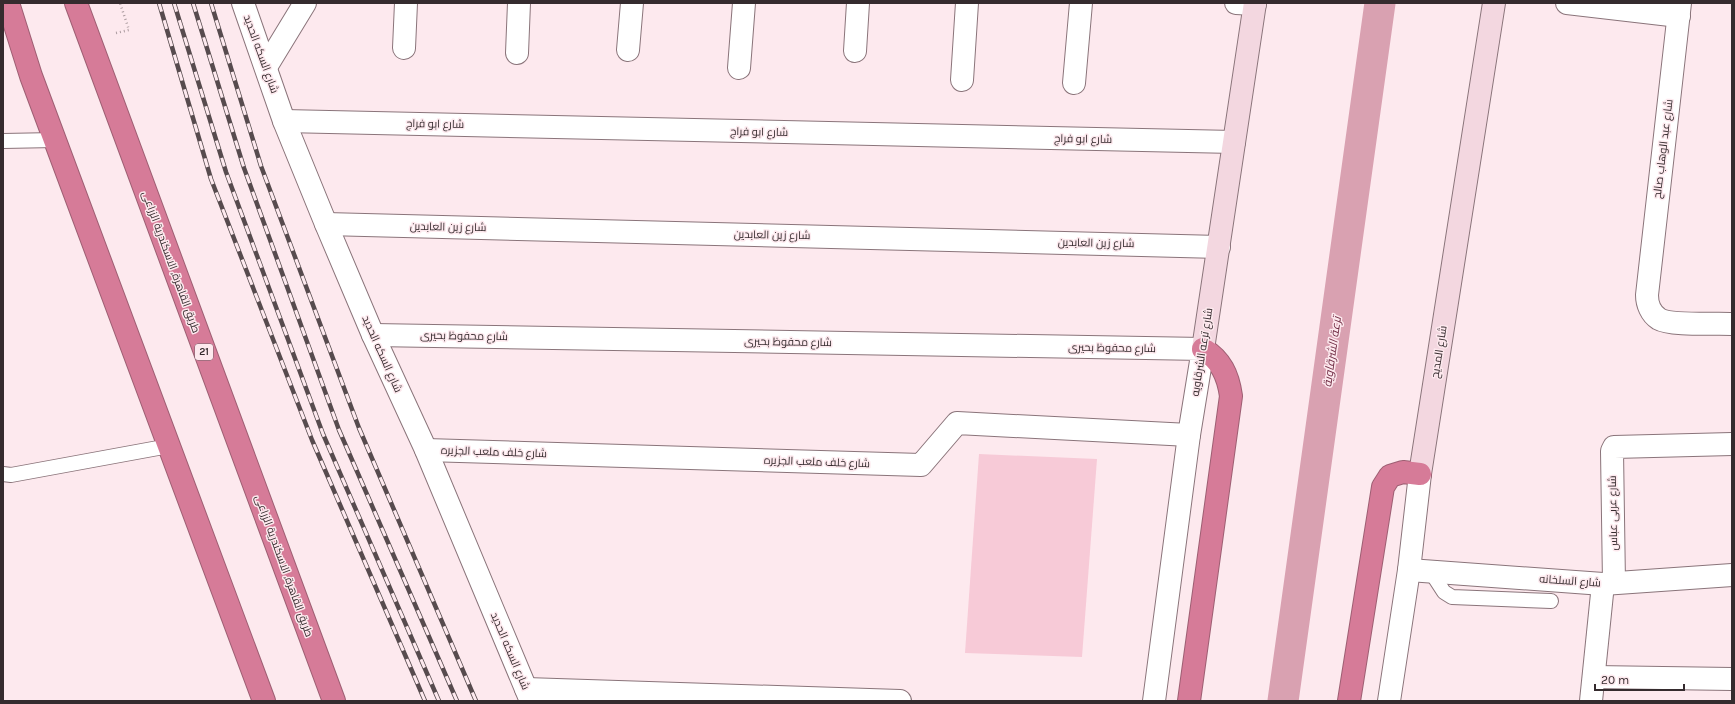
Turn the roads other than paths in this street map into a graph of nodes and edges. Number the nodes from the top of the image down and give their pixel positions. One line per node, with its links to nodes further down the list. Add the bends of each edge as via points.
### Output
1 (8, 3): 25 (highway)
2 (76, 3): 48 (highway, طريق القاهرة, الاسكندرية الزراعى / 21)
3 (243, 3): 20 (street, شارع السكه الحديد)
4 (305, 3): 20 (street)
5 (406, 3): 16 (street)
6 (520, 3): 19 (street)
7 (632, 3): 17 (street)
8 (744, 3): 21 (street)
9 (858, 3): 18 (street)
10 (967, 3): 22 (street)
11 (1081, 3): 23 (street)
12 (1249, 3): 27 (main road, شارع ترعه الشرقاويه)
13 (1494, 3): 38 (main road, شارع المديح)
14 (1567, 3): 15 (street)
15 (1680, 10): 30 (street, شارع عبد الوهاب صالح, via 1647,295 1648,305 1660,320)
16 (404, 48)
17 (628, 50)
18 (855, 51)
19 (517, 52)
20 (266, 67): 24 (street, شارع السكه الحديد)
21 (739, 68)
22 (962, 80)
23 (1074, 83)
24 (284, 121): 27 (street, شارع ابو فراج); 28 (street, شارع السكه الحديد)
25 (55, 140): 26 (lane); 35 (highway)
26 (3, 141)
27 (1234, 142): 29 (main road, شارع ترعه الشرقاويه)
28 (326, 224): 29 (street, شارع زين العابدين); 31 (street, شارع السكه الحديد)
29 (1219, 247): 32 (main road, شارع ترعه الشرقاويه)
30 (1732, 324)
31 (373, 335): 32 (street, شارع محفوظ بحيرى); 36 (street, شارع السكه الحديد)
32 (1203, 349): 33 (street, شارع ترعه الشرقاويه); 51 (highway, via 1225,370 1231,396)
33 (1189, 435): 36 (street, شارع خلف ملعب الجزيره, via 956,423 921,465); 50 (street, شارع ترعه الشرقاويه)
34 (1732, 444): 42 (street, شارع عربى عباس, via 1616,446 1612,451)
35 (169, 446): 37 (lane, via 11,475); 47 (highway)
36 (426, 450): 46 (street, شارع السكه الحديد)
37 (3, 474)
38 (1420, 474): 39 (street, شارع المديح); 52 (highway, via 1403,472 1390,476 1383,487)
39 (1409, 570): 40 (street, شارع السلخانه); 53 (street, شارع المديح)
40 (1431, 572): 42 (street, شارع السلخانه); 43 (lane, via 1444,592 1452,597)
41 (1732, 574): 42 (street, شارع السلخانه)
42 (1608, 583): 44 (street, شارع عربى عباس)
43 (1551, 600)
44 (1594, 677): 45 (street); 54 (street, شارع عربى عباس)
45 (1732, 679)
46 (528, 695): 49 (street)
47 (264, 701)
48 (334, 701)
49 (900, 701)
50 (1154, 701)
51 (1189, 701)
52 (1349, 701)
53 (1389, 701)
54 (1591, 701)

